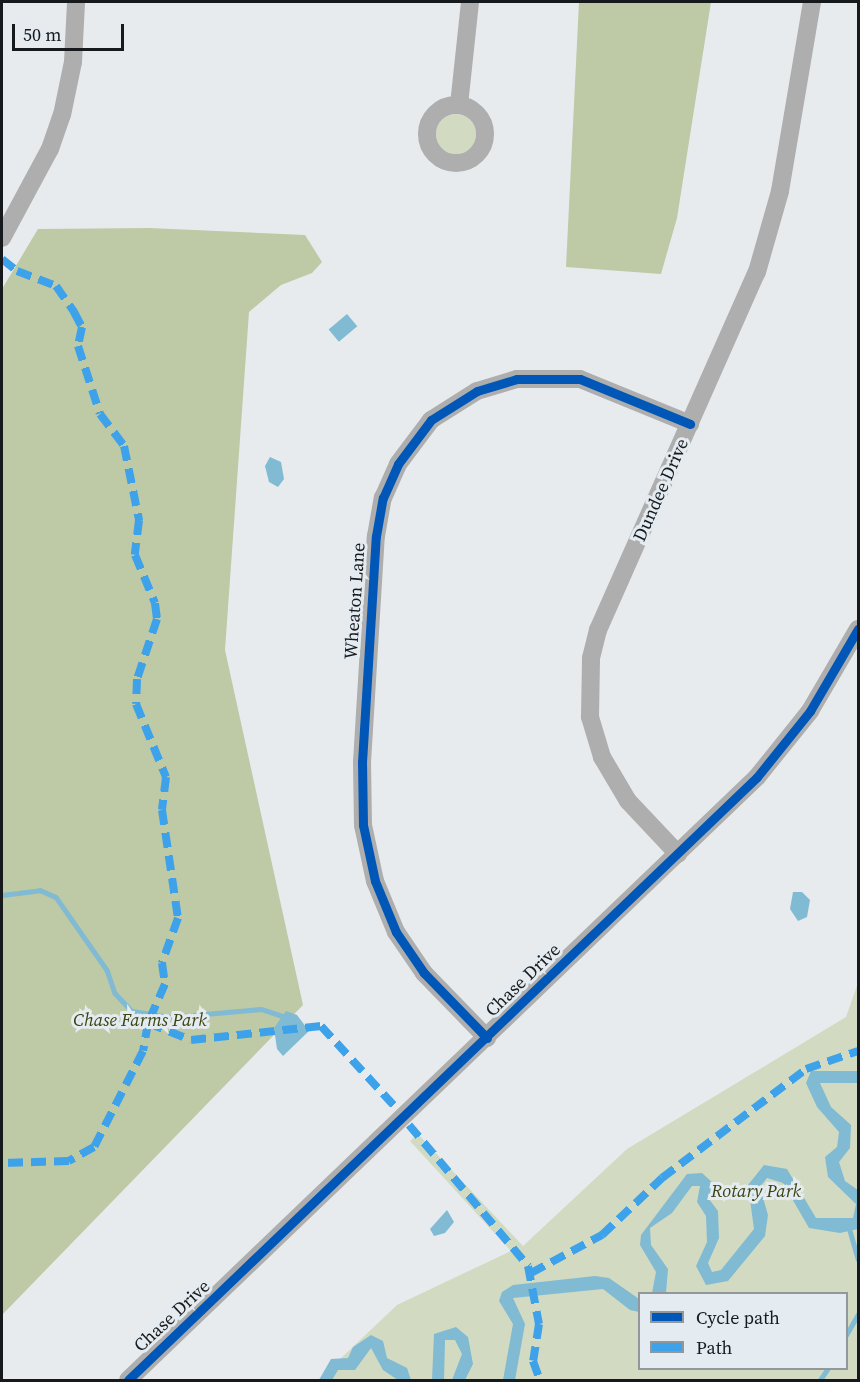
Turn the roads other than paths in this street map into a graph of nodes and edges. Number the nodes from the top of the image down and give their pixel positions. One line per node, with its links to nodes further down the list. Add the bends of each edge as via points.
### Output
1 (76, 2): 5 (street, via 74,54 62,115 50,149)
2 (470, 2): 4 (street)
3 (812, 2): 6 (street, Dundee Drive, via 770,234 744,304)
4 (459, 105)
5 (2, 238)
6 (690, 424): 8 (street, Dundee Drive, via 598,630 588,693 595,737 611,775); 9 (street, Wheaton Lane, via 580,379 518,379 477,391 431,420 398,464 383,498 376,536 363,739 363,825 375,881 396,932 424,973)
7 (858, 629): 8 (street, Chase Drive, via 834,674 785,745)
8 (678, 854): 9 (street, Chase Drive)
9 (487, 1038): 10 (street, Chase Drive)
10 (128, 1380)

